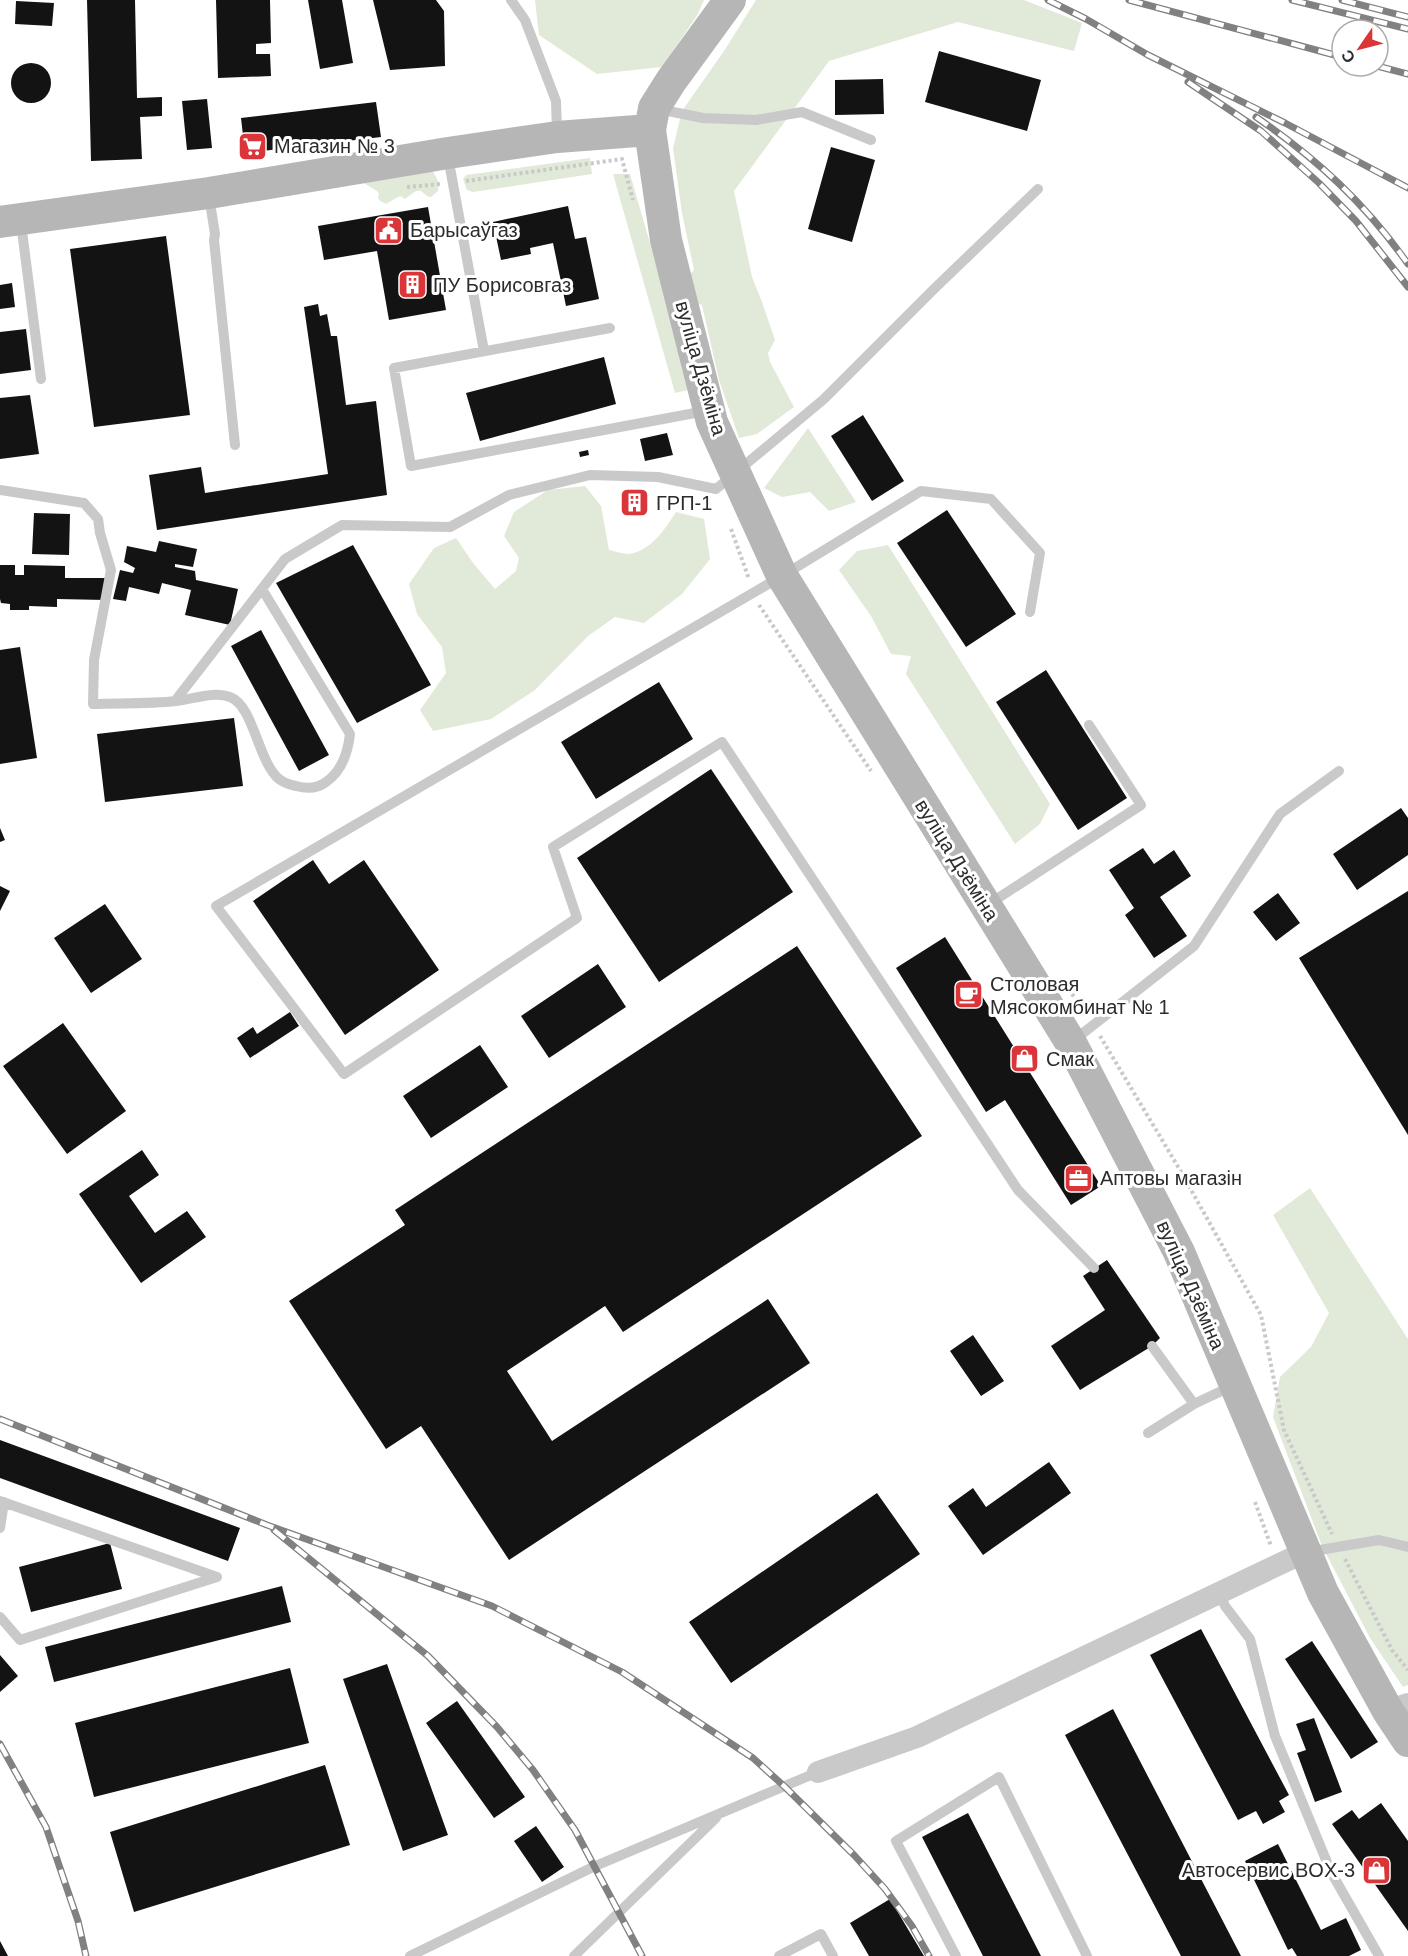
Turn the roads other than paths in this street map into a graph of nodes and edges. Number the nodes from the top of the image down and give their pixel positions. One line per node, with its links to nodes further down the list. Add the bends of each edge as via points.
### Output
1 (511, 0): 4 (lane, via 525,20 556,100)
2 (730, 0): 3 (main road)
3 (652, 119): 4 (main road); 5 (lane, via 756,120 802,112); 13 (main road, вуліца Дзёміна, via 666,240)
4 (557, 137): 6 (main road)
5 (871, 140)
6 (451, 168): 8 (main road); 11 (lane)
7 (1038, 189): 15 (lane, via 824,399)
8 (209, 193): 9 (main road); 14 (lane)
9 (10, 221): 12 (lane)
10 (610, 327): 11 (lane)
11 (484, 351): 13 (lane, via 394,368 411,466 694,413)
12 (41, 379)
13 (710, 414): 15 (main road, вуліца Дзёміна)
14 (235, 445)
15 (726, 481): 17 (main road, вуліца Дзёміна); 18 (lane, via 590,475 509,495 450,527 342,525 285,559)
16 (0, 490): 20 (lane, via 84,503 98,519 111,570 94,660 93,704)
17 (782, 576): 19 (lane, via 921,491 991,499 1040,553); 23 (main road, вуліца Дзёміна); 25 (lane, via 216,906 344,1074 577,918 553,847 722,742 1018,1190)
18 (262, 589): 20 (lane); 20 (lane, via 350,734 348,752 334,775 307,789 278,778 245,710 234,698 221,694)
19 (1030, 612)
20 (175, 701)
21 (1089, 725): 23 (lane, via 1141,805)
22 (1339, 771): 24 (lane, via 1280,814 1194,946)
23 (986, 906): 24 (main road, вуліца Дзёміна)
24 (1082, 1034): 27 (main road, вуліца Дзёміна)
25 (1094, 1268)
26 (1152, 1346): 28 (lane)
27 (1235, 1384): 28 (lane); 33 (main road, вуліца Дзёміна)
28 (1194, 1404): 29 (lane)
29 (1148, 1433)
30 (2, 1501): 31 (lane); 35 (lane, via 217,1577 20,1640)
31 (0, 1528)
32 (1408, 1547): 33 (lane, via 1379,1540)
33 (1291, 1559): 34 (street); 36 (main road, вуліца Дзёміна, via 1323,1593)
34 (1219, 1593): 38 (street, via 917,1737); 46 (lane, via 1250,1639 1275,1736 1331,1872)
35 (0, 1617)
36 (1398, 1707): 37 (main road, вуліца Дзёміна)
37 (1408, 1741)
38 (818, 1772): 39 (lane)
39 (720, 1814): 40 (lane, via 593,1867); 41 (lane)
40 (410, 1956)
41 (574, 1956)
42 (778, 1956): 43 (lane, via 821,1934)
43 (833, 1956)
44 (956, 1956): 45 (lane, via 896,1841 999,1778)
45 (1088, 1956)
46 (1379, 1956)

